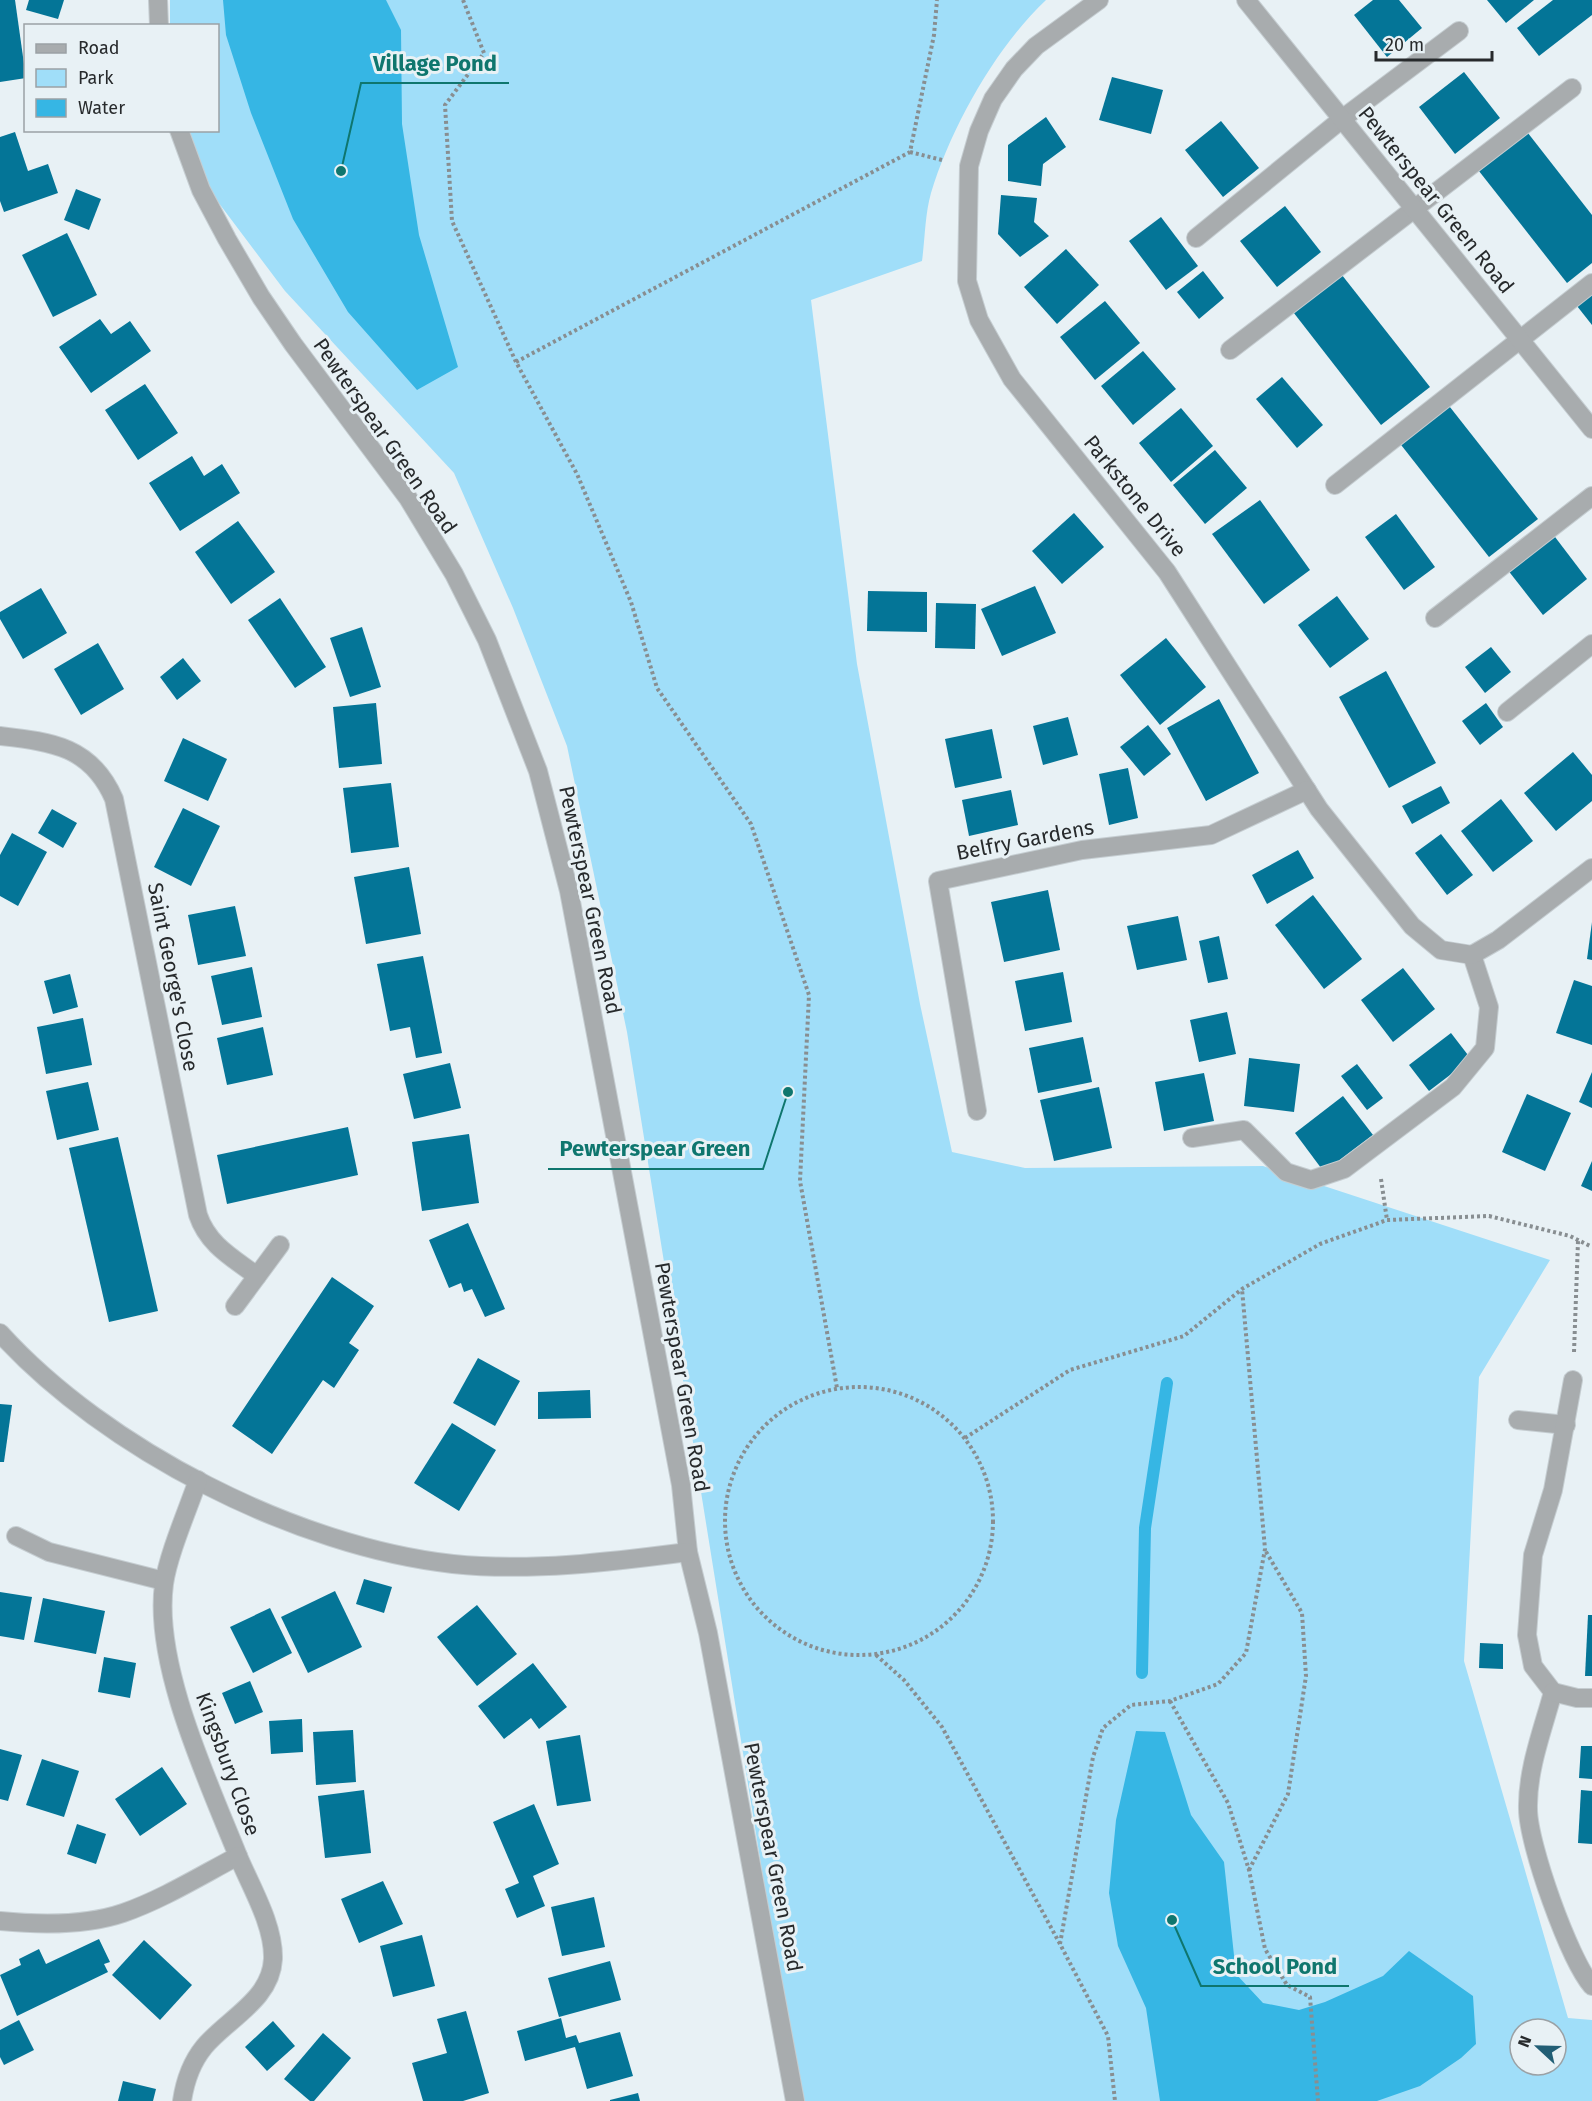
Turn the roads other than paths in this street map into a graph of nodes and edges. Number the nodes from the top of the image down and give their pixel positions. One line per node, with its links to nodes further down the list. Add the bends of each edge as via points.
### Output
1 (158, 0): 4 (street)
2 (1099, 0): 21 (street, Parkstone Drive, via 1036,46 993,99 969,166 967,281 979,320 1012,379 1167,572)
3 (1246, 0): 7 (street, Pewterspear Green Road)
4 (159, 24)
5 (1460, 31): 7 (street)
6 (1572, 88): 9 (street)
7 (1342, 119): 9 (street, Pewterspear Green Road); 10 (street)
8 (180, 132): 35 (street, Pewterspear Green Road, via 201,190 261,297 408,498 454,574 487,640 538,771 572,902 681,1485)
9 (1414, 208): 12 (street, Pewterspear Green Road); 13 (street)
10 (1196, 238)
11 (1592, 283): 12 (street)
12 (1521, 340): 14 (street, Pewterspear Green Road); 15 (street)
13 (1230, 350)
14 (1592, 429)
15 (1335, 485)
16 (1592, 496): 17 (street)
17 (1435, 618)
18 (1592, 644): 19 (street)
19 (1507, 712)
20 (0, 736): 27 (street, Saint George's Close, via 62,746 94,765 105,780 114,800 198,1215 213,1244)
21 (1307, 790): 23 (street, Parkstone Drive, via 1412,926 1441,950); 24 (street, Belfry Gardens, via 1211,835 1082,850 938,881)
22 (1592, 868): 23 (street, via 1498,940)
23 (1472, 955): 25 (street, via 1489,1007 1485,1048 1453,1087 1344,1169 1311,1180 1286,1172 1244,1130)
24 (977, 1111)
25 (1192, 1138)
26 (280, 1245): 27 (street)
27 (257, 1276): 28 (street)
28 (235, 1306)
29 (0, 1333): 33 (street, via 78,1404)
30 (1573, 1380): 32 (street)
31 (1518, 1420): 32 (street)
32 (1566, 1425): 37 (street, via 1553,1490 1533,1555 1527,1635 1533,1666)
33 (198, 1480): 35 (street, via 294,1525 414,1558 454,1564 552,1566); 36 (street, Kingsbury Close)
34 (16, 1536): 36 (street, via 49,1552)
35 (688, 1552): 43 (street, Pewterspear Green Road, via 708,1632)
36 (164, 1581): 39 (street, Kingsbury Close, via 162,1604 171,1666 187,1728)
37 (1552, 1692): 38 (street); 41 (street, via 1529,1787 1530,1827 1567,1941)
38 (1592, 1698)
39 (238, 1856): 40 (street, Kingsbury Close, via 121,1914 63,1923); 42 (street, Kingsbury Close, via 266,1924 273,1959 271,1974 253,2001 203,2048 185,2083)
40 (0, 1922)
41 (1592, 1986)
42 (182, 2101)
43 (795, 2101)

